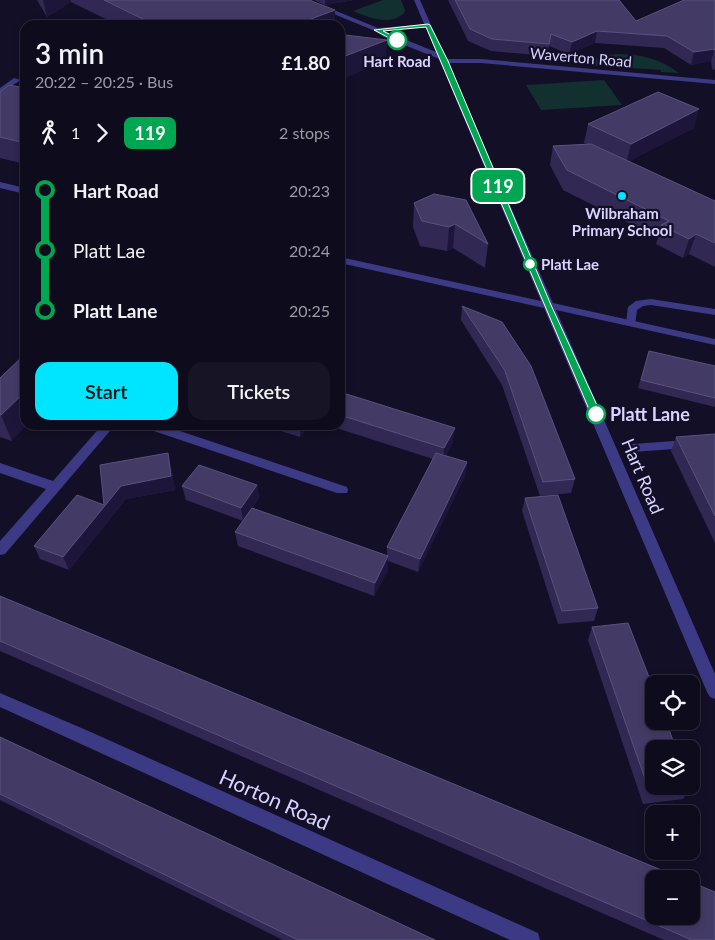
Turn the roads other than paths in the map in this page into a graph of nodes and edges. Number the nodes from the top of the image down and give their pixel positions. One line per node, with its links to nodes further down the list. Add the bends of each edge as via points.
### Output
1 (303, 0): 4 (street)
2 (418, 0): 3 (street, Hart Road)
3 (428, 25): 4 (street); 7 (street, Hart Road)
4 (377, 30): 5 (street)
5 (386, 36): 6 (street); 7 (street)
6 (377, 40)
7 (444, 60): 9 (street, Waverton Road); 14 (street, Hart Road)
8 (17, 80): 10 (street)
9 (715, 82)
10 (0, 91)
11 (0, 185): 12 (street)
12 (20, 190)
13 (345, 261): 14 (street)
14 (547, 305): 16 (street); 26 (street, Hart Road)
15 (715, 312): 16 (street, via 640,303 632,309)
16 (631, 323): 17 (street)
17 (715, 342)
18 (105, 430): 23 (street)
19 (164, 430): 24 (street)
20 (715, 442): 21 (street)
21 (633, 448)
22 (0, 468): 23 (street)
23 (55, 487): 25 (street)
24 (342, 490)
25 (0, 550)
26 (715, 692)
27 (0, 700): 28 (street, Horton Road)
28 (531, 940)

